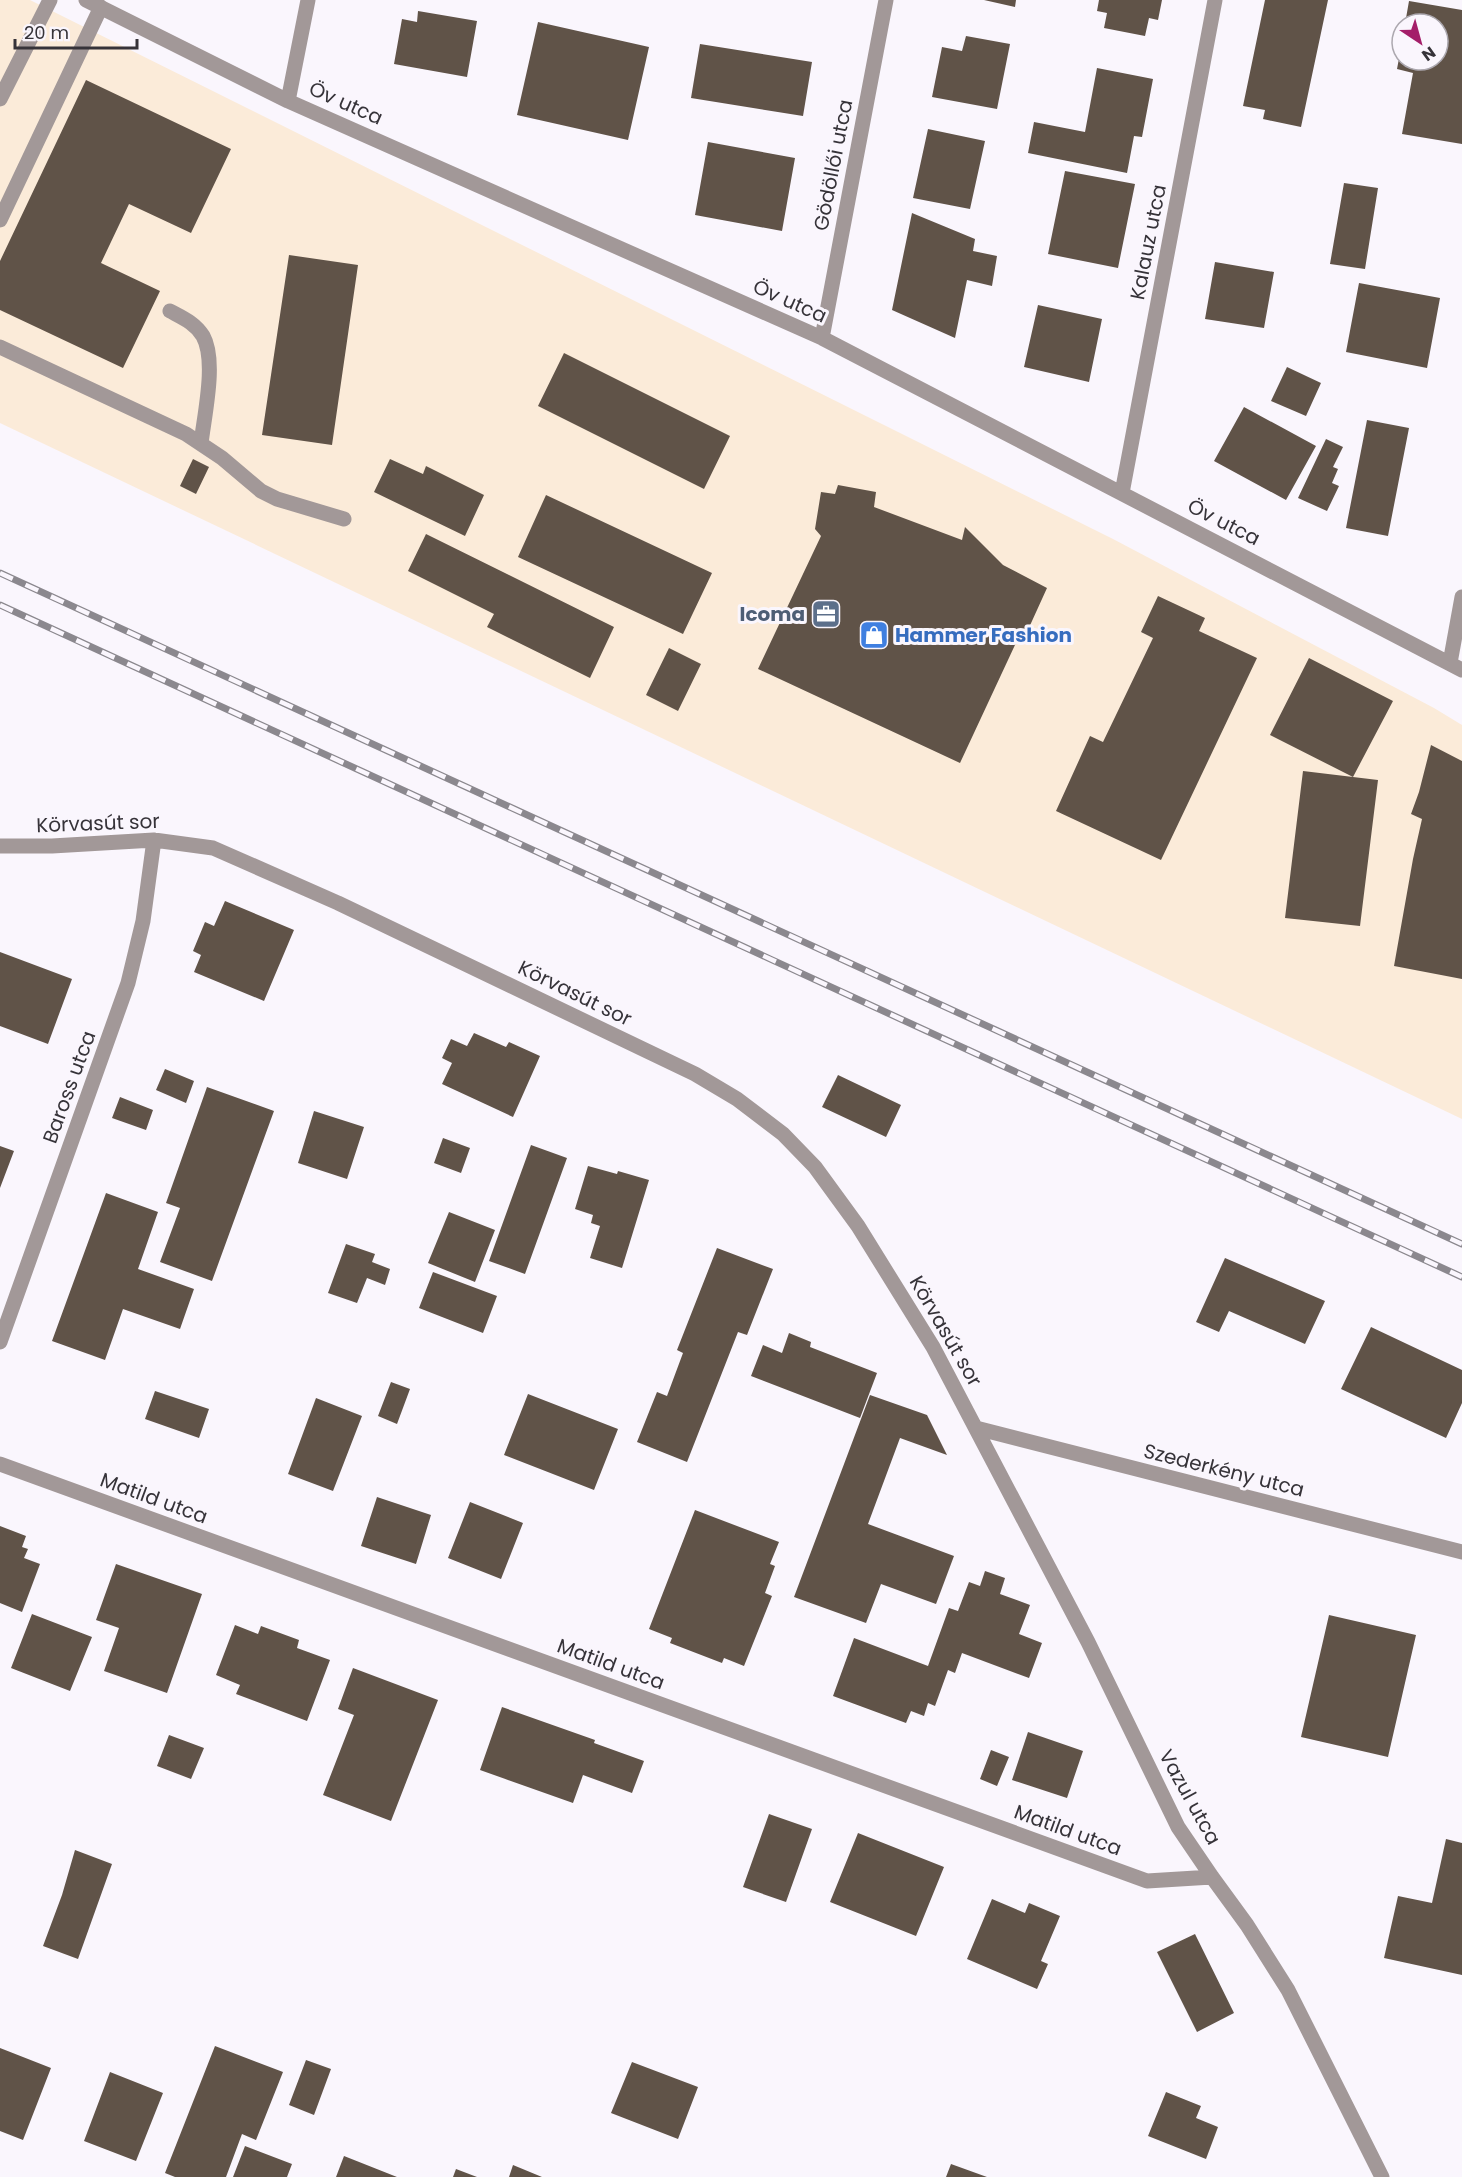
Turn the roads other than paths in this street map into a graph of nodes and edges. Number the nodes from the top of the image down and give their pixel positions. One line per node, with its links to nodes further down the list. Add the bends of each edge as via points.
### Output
1 (50, 0): 7 (street)
2 (86, 0): 6 (street, Öv utca)
3 (308, 0): 8 (street)
4 (886, 0): 11 (street, Gödöllői utca)
5 (1215, 0): 14 (street, Kalauz utca)
6 (101, 7): 8 (street, Öv utca); 9 (street)
7 (0, 99)
8 (288, 101): 11 (street, Öv utca)
9 (0, 220)
10 (170, 311): 13 (street, via 188,320 204,338 208,379)
11 (822, 338): 14 (street, Öv utca)
12 (0, 347): 13 (street)
13 (201, 444): 15 (street, via 261,491)
14 (1122, 493): 17 (street, Öv utca)
15 (344, 519)
16 (1462, 597): 17 (street)
17 (1456, 666)
18 (154, 840): 19 (street, Körvasút sor); 20 (street, Baross utca, via 143,921 128,983); 21 (street, Körvasút sor, via 213,848 338,903 695,1074 737,1099 783,1134 815,1167 858,1226 933,1347)
19 (0, 846)
20 (0, 1342)
21 (976, 1428): 23 (street, Szederkény utca); 24 (street, Vazul utca, via 1088,1642 1178,1827)
22 (0, 1464): 24 (street, Matild utca, via 1147,1881)
23 (1462, 1552)
24 (1212, 1877): 25 (street, Vazul utca, via 1288,1990)
25 (1382, 2177)

